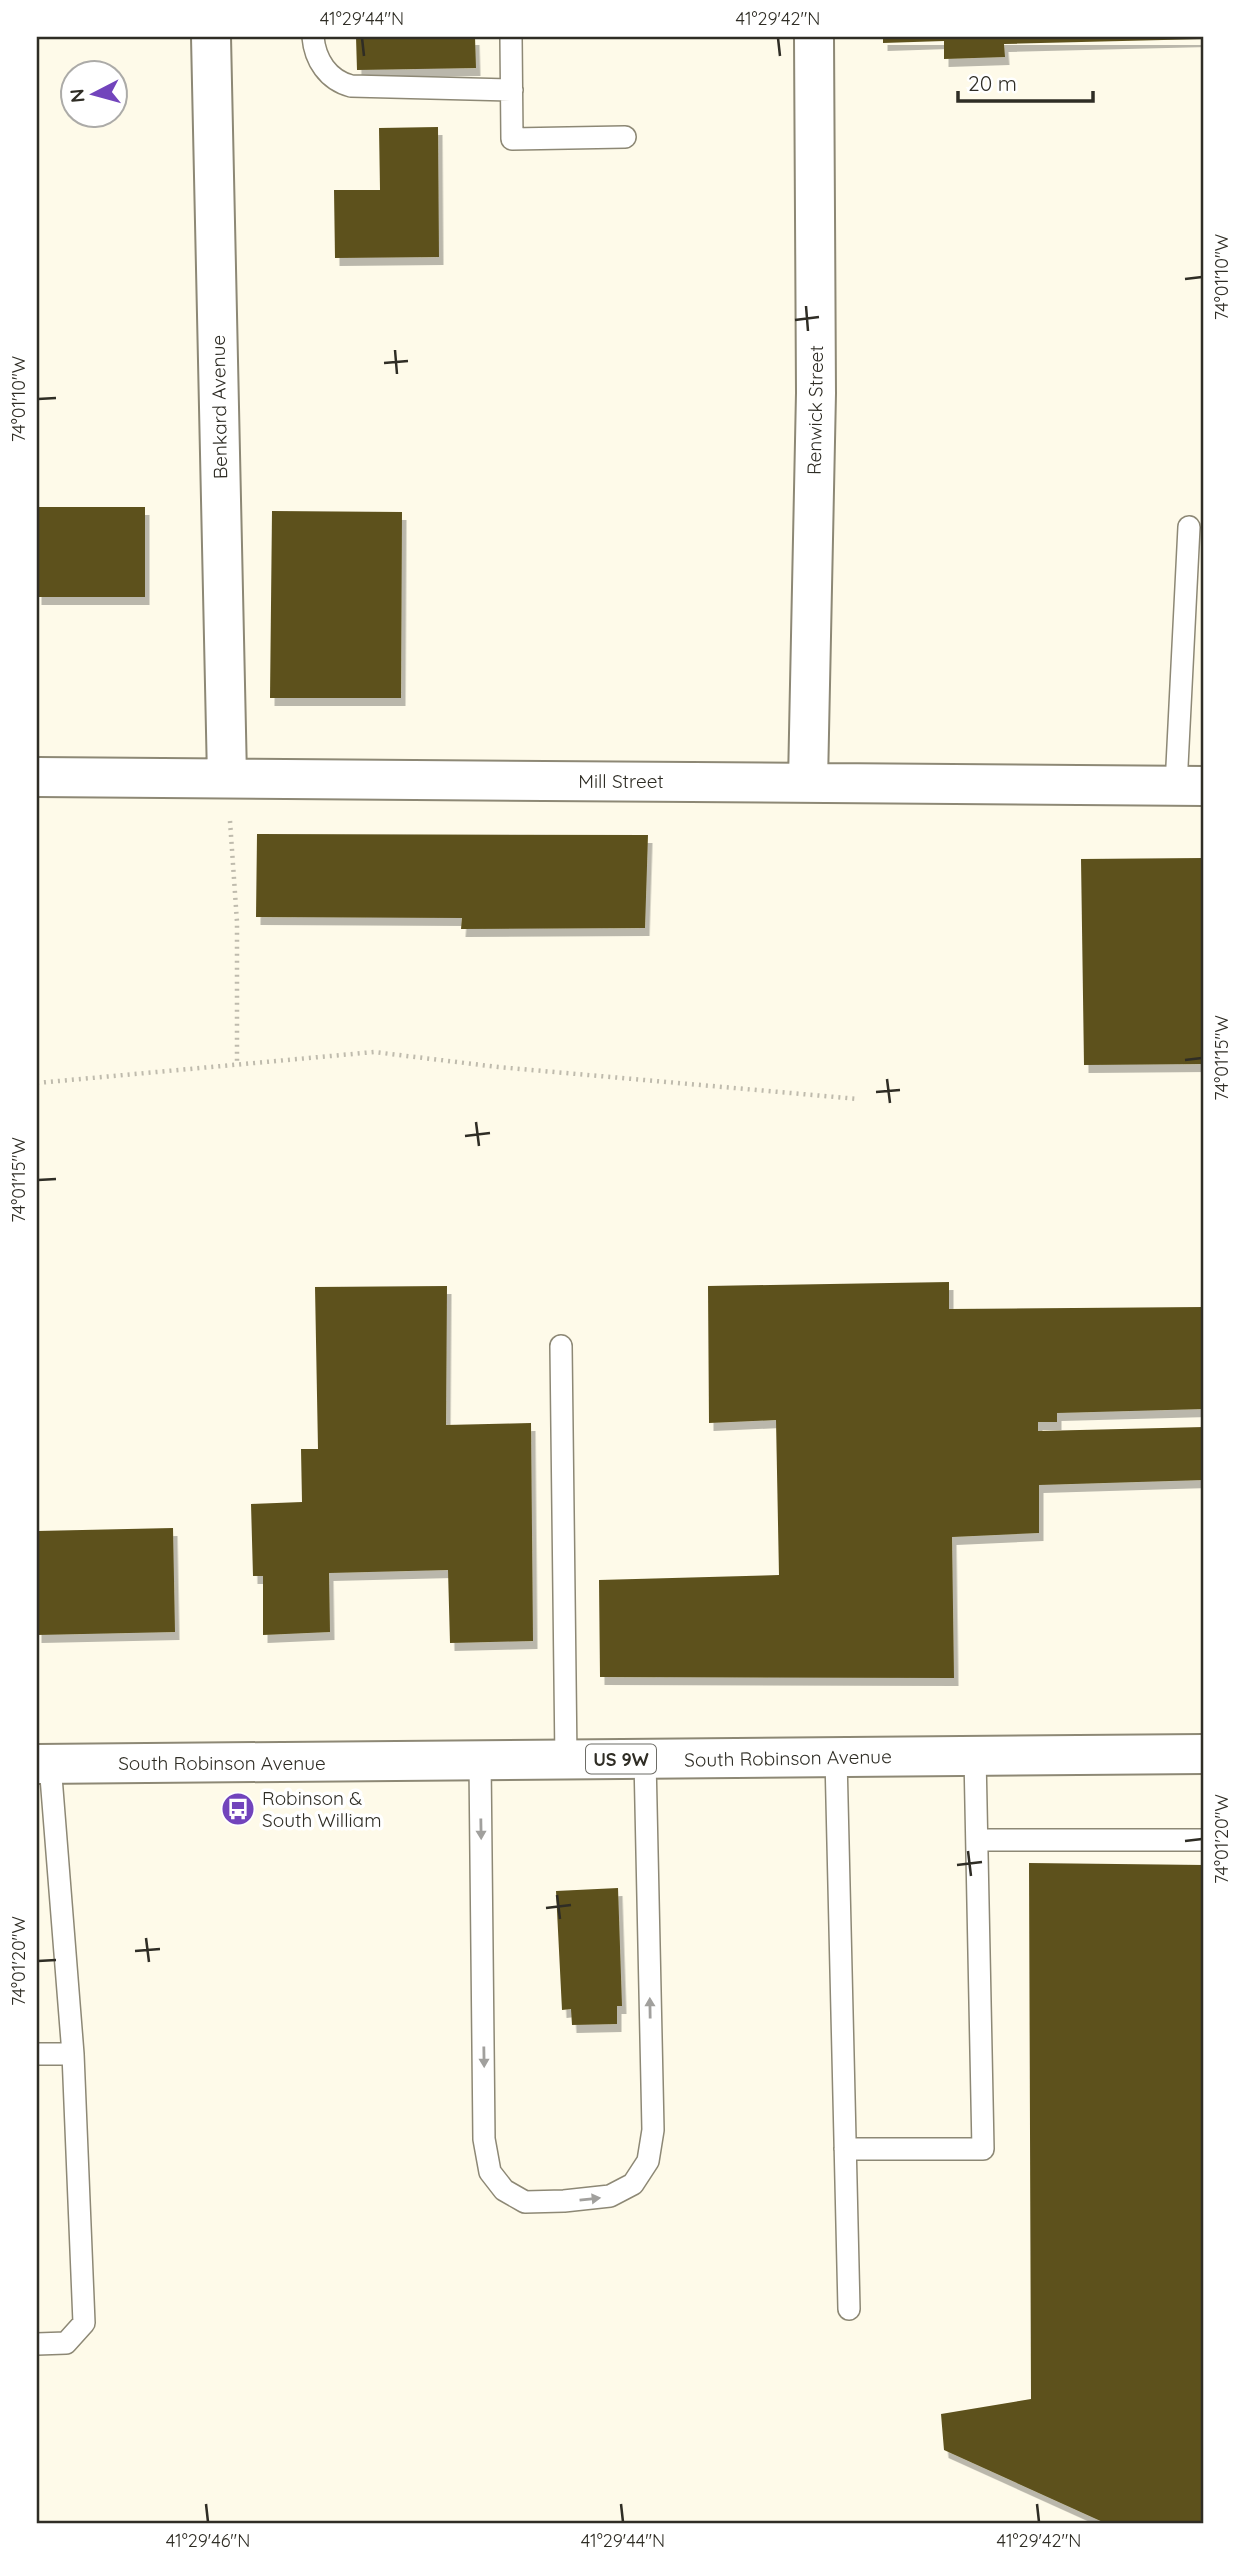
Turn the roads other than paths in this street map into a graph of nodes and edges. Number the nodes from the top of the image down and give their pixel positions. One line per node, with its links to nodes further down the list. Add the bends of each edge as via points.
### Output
1 (211, 37): 9 (main road, Benkard Avenue)
2 (313, 37): 5 (lane, via 326,71 344,85)
3 (511, 37): 5 (lane)
4 (814, 37): 10 (main road, Renwick Street, via 816,393)
5 (512, 90): 6 (lane, via 512,139)
6 (625, 137)
7 (1189, 527): 11 (lane)
8 (37, 777): 9 (main road, Mill Street)
9 (227, 778): 10 (main road, Mill Street)
10 (808, 782): 11 (main road, Mill Street)
11 (1190, 786)
12 (561, 1346): 17 (lane)
13 (1204, 1754): 14 (main road, South Robinson Avenue / US 9W)
14 (975, 1756): 15 (main road, South Robinson Avenue / US 9W); 20 (lane)
15 (836, 1758): 16 (main road, South Robinson Avenue / US 9W); 24 (lane)
16 (645, 1759): 17 (main road, South Robinson Avenue / US 9W); 18 (lane, one-way to 16, via 484,2139 490,2172 504,2190 525,2202 610,2196 633,2185 649,2161 653,2130)
17 (566, 1760): 18 (main road, South Robinson Avenue / US 9W)
18 (480, 1761): 19 (main road, South Robinson Avenue / US 9W)
19 (43, 1764): 23 (lane)
20 (977, 1840): 21 (lane); 24 (lane, via 983,2149)
21 (1204, 1840)
22 (37, 2054): 23 (lane)
23 (73, 2054): 26 (lane, via 84,2323 66,2343)
24 (845, 2149): 25 (lane)
25 (849, 2309)
26 (37, 2344)

